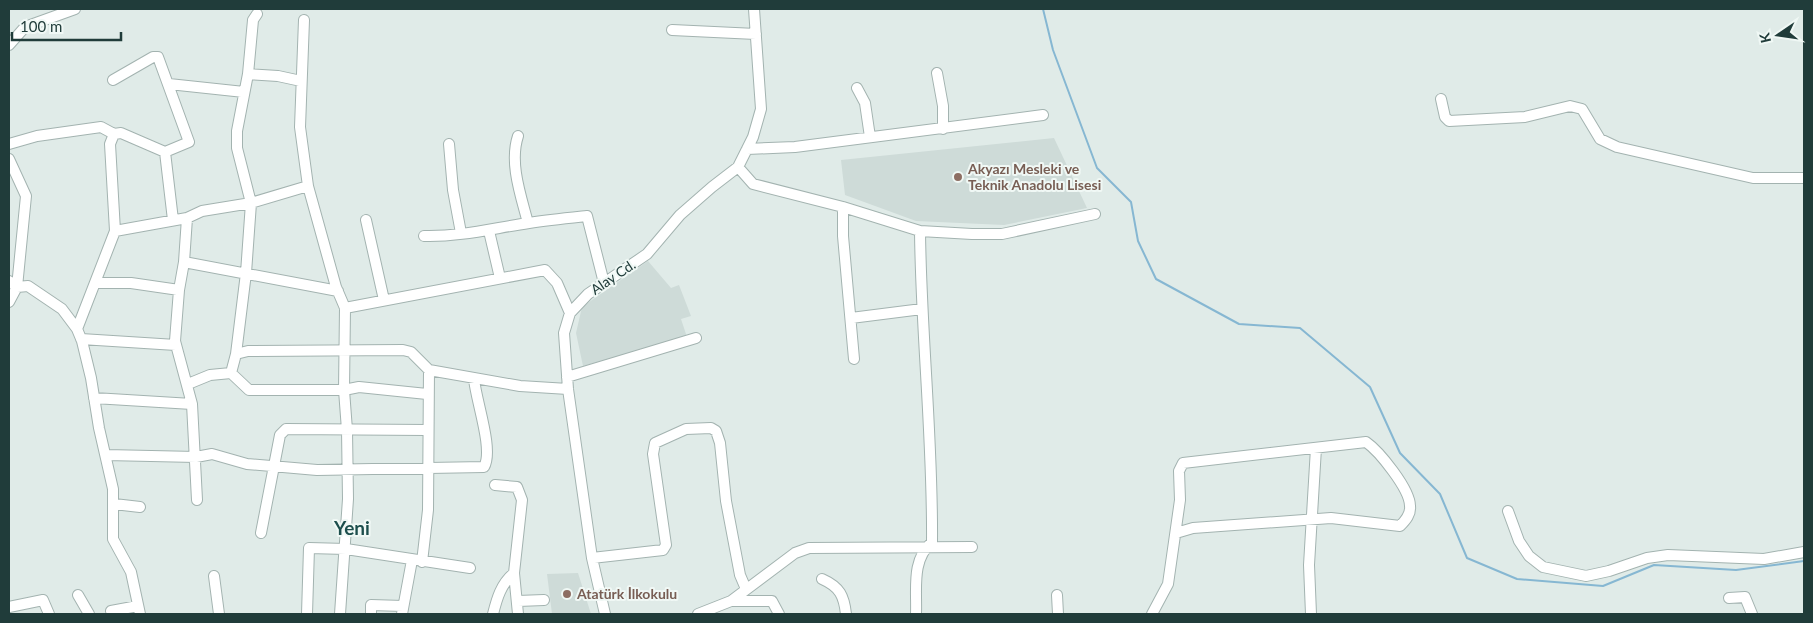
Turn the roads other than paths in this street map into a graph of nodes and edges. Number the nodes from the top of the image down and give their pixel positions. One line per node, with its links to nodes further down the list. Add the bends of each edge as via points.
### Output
1 (75, 9): 7 (street, via 25,27)
2 (754, 9): 6 (street, Alay Cd.)
3 (257, 14): 9 (street, via 253,20)
4 (304, 20): 11 (street)
5 (672, 30): 6 (street)
6 (756, 34): 23 (street, Alay Cd., via 761,109)
7 (9, 45)
8 (937, 73): 17 (street, via 943,106)
9 (248, 74): 11 (street); 14 (street)
10 (113, 80): 12 (street, via 158,57)
11 (302, 81): 28 (street, via 300,127)
12 (169, 84): 14 (street); 24 (street, via 189,142)
13 (857, 88): 20 (street, via 865,103)
14 (244, 92): 29 (street, via 237,148)
15 (1441, 99): 27 (street, via 1442,110 1449,121 1524,117 1562,107 1578,107 1600,139 1618,147 1753,178)
16 (1043, 115): 17 (street)
17 (942, 129): 20 (street)
18 (114, 134): 21 (street, via 101,127 37,136); 24 (street); 37 (street, via 110,144)
19 (518, 136): 35 (street, via 514,148 515,162)
20 (870, 137): 23 (street, via 795,148)
21 (9, 144)
22 (449, 144): 39 (street)
23 (747, 149): 26 (street, Alay Cd.)
24 (165, 152): 33 (street)
25 (9, 159): 46 (street, via 26,196)
26 (738, 167): 30 (street, via 753,184); 45 (street, Alay Cd., via 680,215 647,254)
27 (1804, 178)
28 (308, 186): 29 (street); 48 (street)
29 (251, 203): 32 (street, via 202,211); 42 (street)
30 (843, 207): 36 (street); 54 (street)
31 (1095, 214): 36 (street, via 1002,234)
32 (187, 218): 33 (street); 41 (street)
33 (173, 220): 37 (street)
34 (366, 220): 49 (street)
35 (528, 223): 38 (street); 45 (street, via 587,216)
36 (920, 230): 52 (street)
37 (114, 231): 44 (street)
38 (489, 231): 39 (street); 43 (street)
39 (461, 233): 40 (street, via 445,237)
40 (424, 236)
41 (184, 262): 42 (street); 47 (street)
42 (246, 274): 48 (street); 59 (street)
43 (500, 278): 49 (street); 53 (street, via 545,270 557,283)
44 (96, 283): 47 (street, via 131,283); 55 (street)
45 (604, 283): 53 (street, Alay Cd.)
46 (13, 284): 50 (street); 55 (street, via 28,286 62,309)
47 (179, 290): 57 (street)
48 (338, 291): 51 (street)
49 (384, 300): 51 (street)
50 (9, 302)
51 (345, 308): 58 (street)
52 (922, 309): 54 (street); 87 (street, via 932,504 932,542)
53 (570, 313): 63 (street, Alay Cd., via 564,334)
54 (851, 318): 60 (street)
55 (79, 334): 57 (street); 69 (street, via 92,378)
56 (696, 338): 63 (street)
57 (176, 345): 65 (street)
58 (346, 351): 59 (street, via 248,351); 61 (street, via 403,350 411,352); 67 (street)
59 (236, 354): 62 (street)
60 (854, 359)
61 (429, 370): 64 (street); 68 (street)
62 (231, 374): 65 (street, via 210,375); 67 (street, via 249,390)
63 (567, 377): 66 (street, Alay Cd.)
64 (474, 379): 66 (street); 78 (street, via 488,460 484,467)
65 (188, 384): 70 (street)
66 (568, 389): 91 (street, Alay Cd.)
67 (344, 390): 68 (street, via 359,387); 71 (street)
68 (427, 394): 72 (street)
69 (94, 398): 70 (street); 74 (street)
70 (192, 404): 75 (street)
71 (347, 430): 72 (street); 76 (street, via 286,429 280,435); 77 (street)
72 (427, 430): 78 (street)
73 (1316, 448): 84 (street); 84 (street, via 1366,442 1376,448 1406,492 1410,506 1408,518 1400,526 1331,518); 86 (street, via 1183,463 1179,471)
74 (106, 455): 75 (street); 81 (street)
75 (196, 457): 76 (street, via 212,454); 80 (street)
76 (274, 468): 77 (street); 85 (street)
77 (348, 469): 78 (street); 89 (street)
78 (429, 469): 92 (street, via 428,510)
79 (495, 485): 94 (street, via 517,487 522,500)
80 (197, 500)
81 (114, 504): 82 (street); 105 (street, via 113,539 131,572)
82 (140, 508)
83 (1508, 511): 90 (street, via 1519,541 1529,556 1543,567 1586,576 1668,555 1764,559)
84 (1312, 519): 86 (street, via 1193,528); 123 (street, via 1309,566)
85 (261, 533)
86 (1176, 533): 122 (street, via 1168,584)
87 (927, 546): 88 (street); 97 (street, via 810,548 795,553); 120 (street, via 918,561)
88 (972, 547)
89 (346, 549): 92 (street); 111 (street, via 309,548); 112 (street)
90 (1804, 552)
91 (592, 558): 97 (street, via 663,550 666,545 653,454 655,443 686,430 711,428 716,431 720,443 726,501 740,575); 116 (street, Alay Cd.)
92 (417, 561): 93 (street); 106 (street)
93 (470, 568)
94 (514, 574): 102 (street); 114 (street, via 506,580 497,597)
95 (214, 576): 110 (street)
96 (822, 579): 119 (street, via 840,590)
97 (746, 589): 103 (street)
98 (78, 595): 109 (street)
99 (1057, 595): 121 (street)
100 (1729, 598): 124 (street, via 1745,597)
101 (544, 600): 102 (street)
102 (518, 601): 115 (street)
103 (731, 601): 117 (street); 118 (street, via 772,601)
104 (9, 607): 108 (street, via 43,600)
105 (139, 610): 107 (street)
106 (403, 610): 113 (street, via 371,604)
107 (111, 611)
108 (49, 614)
109 (89, 614)
110 (219, 614)
111 (308, 614)
112 (340, 614)
113 (371, 614)
114 (493, 614)
115 (518, 614)
116 (605, 614)
117 (698, 614)
118 (779, 614)
119 (846, 614)
120 (916, 614)
121 (1058, 614)
122 (1152, 614)
123 (1311, 614)
124 (1752, 614)

